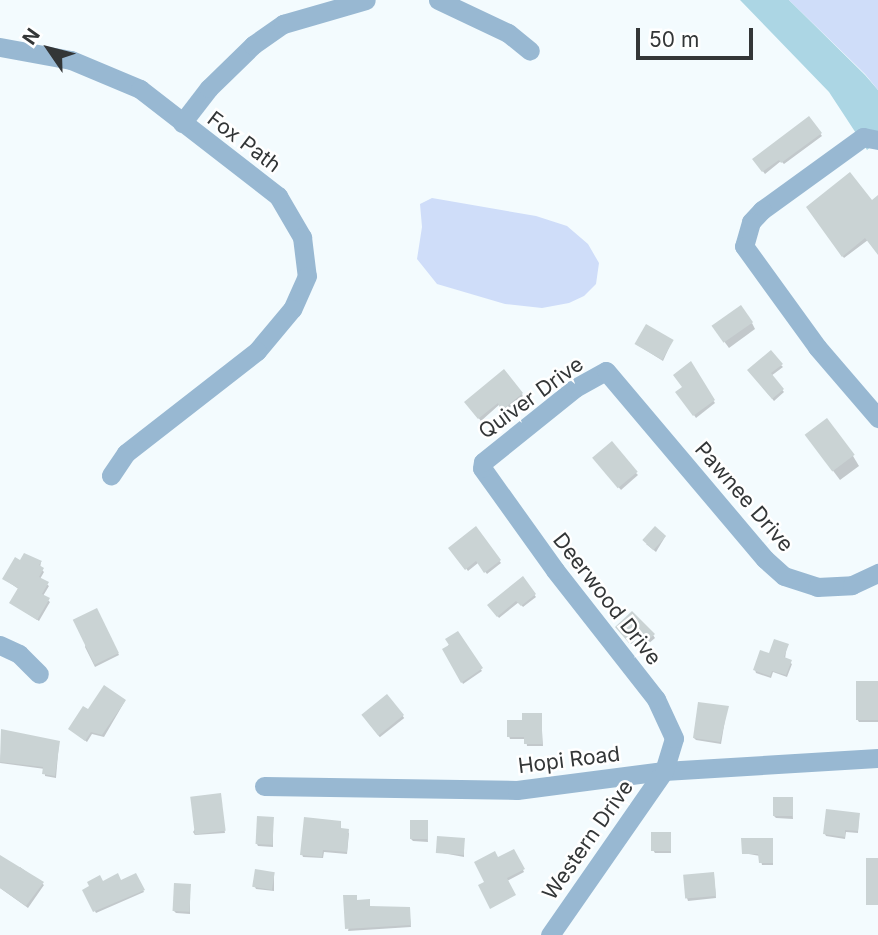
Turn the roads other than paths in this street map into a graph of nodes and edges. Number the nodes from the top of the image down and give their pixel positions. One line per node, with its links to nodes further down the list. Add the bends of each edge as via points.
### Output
1 (366, 0): 5 (street, via 283,24 209,88)
2 (438, 0): 4 (street, via 498,27)
3 (0, 47): 5 (street, Fox Path, via 71,60 140,89)
4 (530, 51)
5 (182, 123): 10 (street, Fox Path, via 278,196 302,237 307,276 292,309 257,351 126,453)
6 (871, 139): 8 (street, via 762,210 751,222 744,246 817,347)
7 (606, 371): 9 (street, Quiver Drive, via 575,388); 11 (street, Pawnee Drive, via 784,576 817,587 852,585)
8 (878, 418)
9 (483, 462): 15 (street, Deerwood Drive, via 482,468 555,570 656,699 674,738)
10 (111, 475)
11 (878, 573)
12 (0, 645): 13 (street, via 19,654)
13 (40, 674)
14 (878, 758): 15 (street, Hopi Road)
15 (664, 771): 16 (street, Hopi Road, via 517,790); 17 (street, Western Drive)
16 (264, 786)
17 (550, 935)

